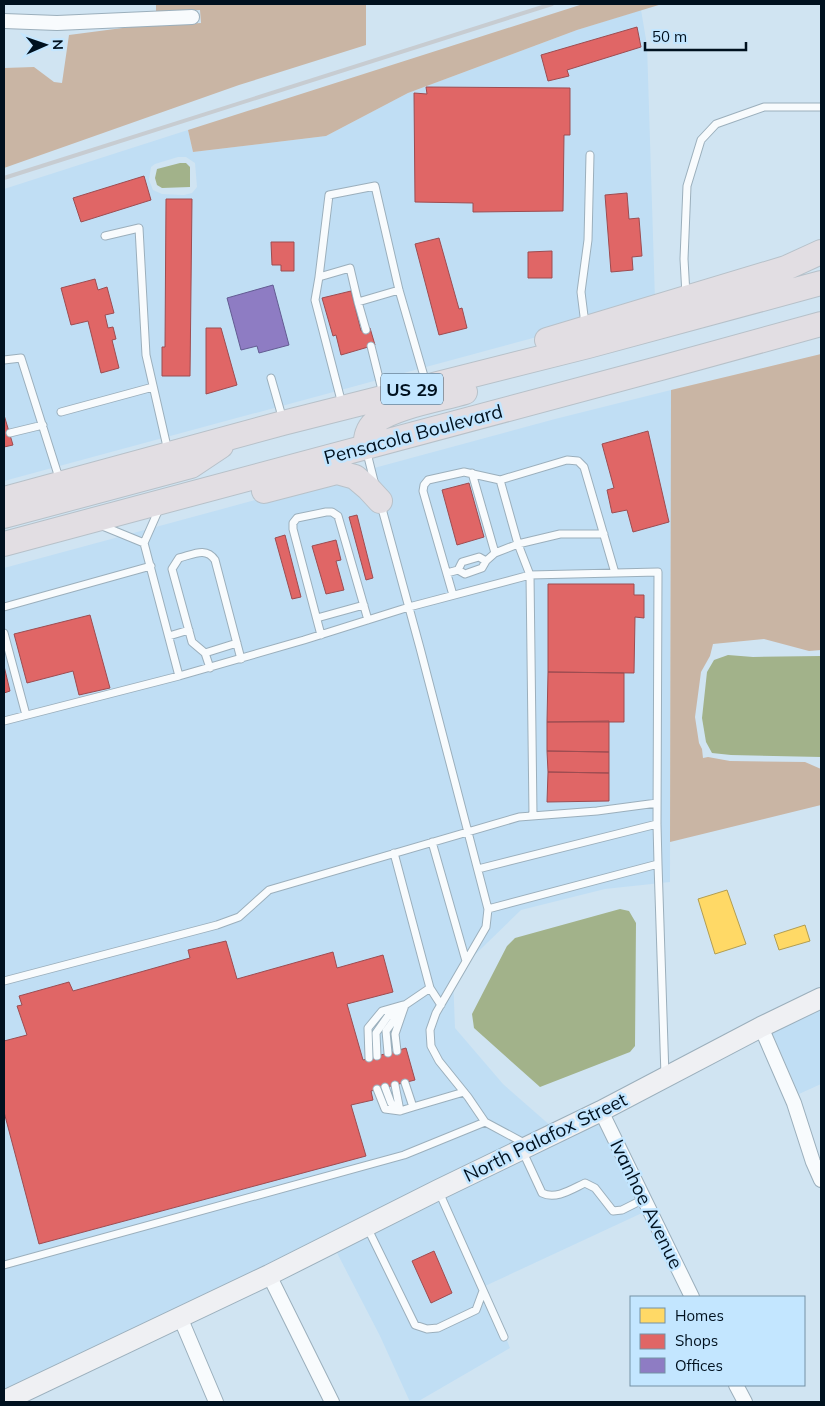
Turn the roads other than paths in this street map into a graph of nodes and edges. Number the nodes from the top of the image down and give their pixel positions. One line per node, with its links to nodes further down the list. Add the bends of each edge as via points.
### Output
1 (192, 17): 2 (street, via 57,23)
2 (4, 21)
3 (821, 107): 10 (lane, via 764,107 716,124 701,140 687,186)
4 (590, 155): 14 (lane, via 588,240 581,292)
5 (105, 236): 22 (lane, via 140,228 146,355)
6 (821, 252): 10 (highway, via 786,268)
7 (319, 277): 9 (lane, via 329,195 375,186); 11 (lane, via 350,268); 24 (lane, via 315,300)
8 (821, 283): 15 (highway, US 29)
9 (399, 290): 11 (lane); 21 (lane)
10 (686, 299): 14 (highway)
11 (358, 302): 13 (lane)
12 (821, 324): 19 (highway, Pensacola Boulevard / US 29)
13 (366, 330)
14 (587, 337): 15 (highway, US 29); 21 (highway, US 29)
15 (615, 338): 30 (highway, via 576,363 396,411 375,422 366,434)
16 (821, 338): 19 (highway)
17 (370, 346): 23 (lane)
18 (4, 360): 27 (lane, via 21,358)
19 (661, 368): 30 (highway, Pensacola Boulevard / US 29)
20 (272, 378): 26 (lane)
21 (427, 386): 23 (highway, US 29)
22 (153, 387): 25 (lane); 31 (lane)
23 (384, 396): 24 (highway, US 29)
24 (343, 407): 26 (highway, US 29)
25 (62, 412)
26 (283, 423): 29 (highway, US 29)
27 (42, 425): 28 (lane); 34 (lane)
28 (10, 433)
29 (240, 434): 31 (highway, US 29); 39 (highway, via 191,466)
30 (365, 447): 35 (highway, Pensacola Boulevard / US 29); 37 (lane)
31 (169, 453): 34 (highway, US 29)
32 (472, 473): 33 (lane); 45 (lane); 49 (lane, via 428,480 424,485)
33 (500, 480): 41 (lane, via 567,460 578,462 584,467); 44 (lane)
34 (61, 483): 36 (highway, US 29)
35 (201, 491): 37 (highway, via 239,498 337,472 355,477); 38 (highway, Pensacola Boulevard / US 29)
36 (4, 499)
37 (380, 501): 59 (lane)
38 (162, 502): 40 (highway, Pensacola Boulevard / US 29); 42 (lane)
39 (4, 516)
40 (91, 521): 42 (lane); 43 (highway, Pensacola Boulevard / US 29)
41 (604, 534): 44 (lane, via 560,534); 50 (lane)
42 (144, 543): 47 (lane)
43 (4, 544)
44 (518, 544): 45 (lane); 51 (lane)
45 (495, 553): 46 (lane)
46 (486, 561): 48 (lane, via 479,558 462,562); 48 (lane, via 482,568 465,574)
47 (151, 566): 58 (lane); 68 (lane)
48 (458, 570): 49 (lane)
49 (447, 573): 54 (lane)
50 (615, 573): 51 (lane); 76 (lane, via 658,572)
51 (530, 575): 54 (lane); 77 (lane)
52 (187, 586): 53 (lane)
53 (178, 589): 56 (lane); 69 (lane, via 172,569 179,558 205,551 212,554)
54 (454, 595): 59 (lane)
55 (190, 601): 56 (lane)
56 (182, 604): 61 (lane)
57 (364, 604): 62 (lane); 62 (lane, via 338,516 326,512 297,518 293,529); 63 (lane)
58 (4, 607)
59 (409, 607): 63 (lane); 79 (lane)
60 (194, 616): 61 (lane)
61 (186, 618): 65 (lane)
62 (316, 618): 67 (lane)
63 (368, 620): 67 (lane)
64 (199, 630): 65 (lane)
65 (190, 631): 68 (lane); 70 (lane, via 192,642)
66 (4, 633): 74 (lane)
67 (321, 635): 71 (lane)
68 (168, 636): 73 (lane)
69 (238, 643): 70 (lane); 71 (lane)
70 (205, 653): 72 (lane)
71 (241, 658): 72 (lane)
72 (210, 668): 73 (lane)
73 (179, 676): 74 (lane)
74 (26, 715): 75 (lane)
75 (4, 720)
76 (657, 803): 77 (lane); 78 (lane)
77 (532, 815): 79 (lane)
78 (657, 824): 82 (lane); 83 (lane)
79 (468, 832): 80 (lane); 83 (lane)
80 (432, 842): 81 (lane); 85 (lane)
81 (394, 853): 86 (lane, via 269,890 239,917); 87 (lane)
82 (658, 864): 84 (lane); 96 (lane)
83 (478, 870): 84 (lane)
84 (488, 908): 85 (lane, via 486,926)
85 (466, 961): 90 (lane)
86 (4, 982)
87 (430, 988): 89 (lane); 90 (lane)
88 (821, 998): 91 (main road, North Palafox Street)
89 (405, 1005): 92 (lane, via 395,1034); 93 (lane, via 386,1031); 94 (lane, via 388,1016 376,1033); 95 (lane, via 382,1011 368,1028)
90 (441, 1005): 101 (lane, via 430,1030 431,1046)
91 (762, 1027): 96 (main road, North Palafox Street); 107 (street, via 794,1103 812,1162)
92 (397, 1051)
93 (388, 1053)
94 (377, 1056)
95 (369, 1058)
96 (665, 1076): 104 (main road, North Palafox Street)
97 (406, 1082): 102 (lane)
98 (395, 1085): 103 (lane)
99 (385, 1087): 103 (lane, via 391,1103)
100 (377, 1089): 103 (lane, via 385,1109)
101 (464, 1092): 102 (lane); 105 (lane)
102 (413, 1107): 103 (lane)
103 (400, 1111)
104 (601, 1111): 106 (main road, North Palafox Street); 109 (street, Ivanhoe Avenue)
105 (485, 1122): 106 (lane); 111 (lane, via 404,1155)
106 (525, 1148): 108 (main road, North Palafox Street); 109 (lane, via 542,1192 548,1196 584,1183 595,1188 614,1211)
107 (821, 1180)
108 (438, 1190): 110 (main road, North Palafox Street); 113 (lane)
109 (644, 1199): 114 (street, Ivanhoe Avenue)
110 (366, 1225): 112 (main road, North Palafox Street); 113 (lane, via 415,1325 438,1328 476,1310)
111 (4, 1265)
112 (269, 1275): 115 (main road, North Palafox Street); 120 (street)
113 (483, 1291): 116 (lane)
114 (692, 1296)
115 (180, 1317): 118 (main road, North Palafox Street); 119 (street)
116 (504, 1336)
117 (736, 1386): 121 (street)
118 (4, 1402)
119 (216, 1402)
120 (332, 1402)
121 (743, 1402)

